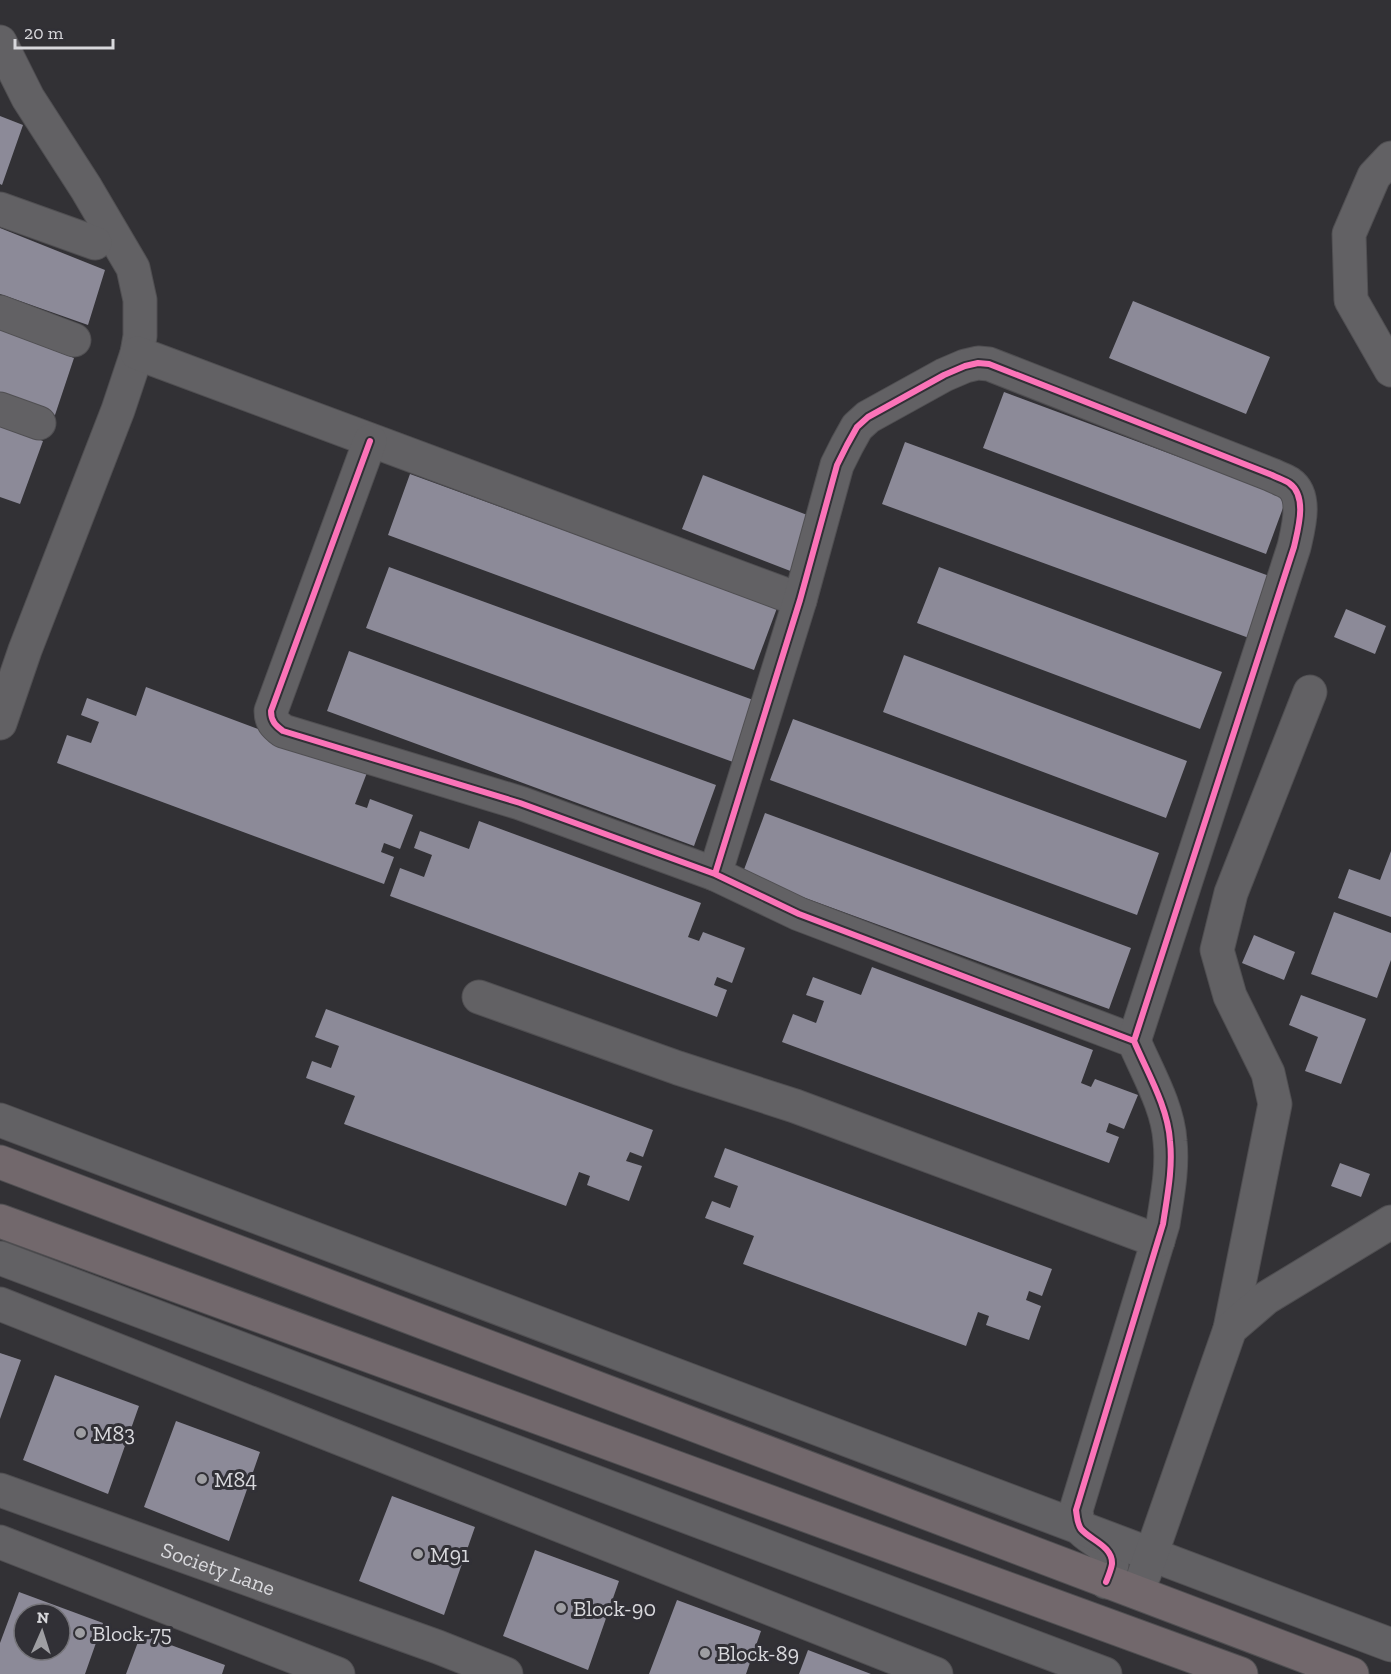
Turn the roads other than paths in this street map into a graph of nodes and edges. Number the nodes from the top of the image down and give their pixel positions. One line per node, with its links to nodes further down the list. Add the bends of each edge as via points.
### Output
1 (0, 42): 7 (street, via 27,98 133,268 140,300)
2 (1391, 158): 8 (street, via 1374,176 1349,234 1351,300)
3 (0, 209): 4 (street)
4 (95, 243)
5 (0, 312): 6 (street)
6 (74, 340)
7 (137, 353): 11 (street); 14 (street)
8 (1391, 370)
9 (0, 409): 10 (street)
10 (39, 423)
11 (370, 441): 12 (street); 15 (street, via 271,711 276,726 520,802)
12 (800, 600): 15 (street); 17 (street, via 837,465 857,427 944,375 978,363 1291,484 1297,491 1299,524 1294,547)
13 (1310, 692): 25 (street, via 1231,893 1218,950 1230,996 1268,1073 1275,1104)
14 (0, 723)
15 (715, 874): 17 (street, via 799,914)
16 (479, 998): 22 (street, via 795,1106)
17 (1134, 1041): 22 (street, via 1164,1111 1170,1140 1170,1178)
18 (0, 1120): 27 (street)
19 (0, 1162): 30 (main road)
20 (0, 1221): 37 (main road)
21 (1391, 1222): 25 (street, via 1266,1298)
22 (1158, 1241): 27 (street, via 1079,1500 1077,1520)
23 (0, 1258): 36 (street)
24 (0, 1304): 35 (street)
25 (1230, 1329): 29 (street)
26 (0, 1490): 34 (street, Society Lane)
27 (1081, 1529): 29 (street); 30 (street, via 1108,1551 1112,1564)
28 (0, 1542): 33 (street)
29 (1151, 1555): 31 (street); 32 (street)
30 (1106, 1582): 31 (main road)
31 (1139, 1594): 38 (main road)
32 (1391, 1645)
33 (338, 1674)
34 (506, 1674)
35 (936, 1674)
36 (1105, 1674)
37 (1240, 1674)
38 (1352, 1674)

